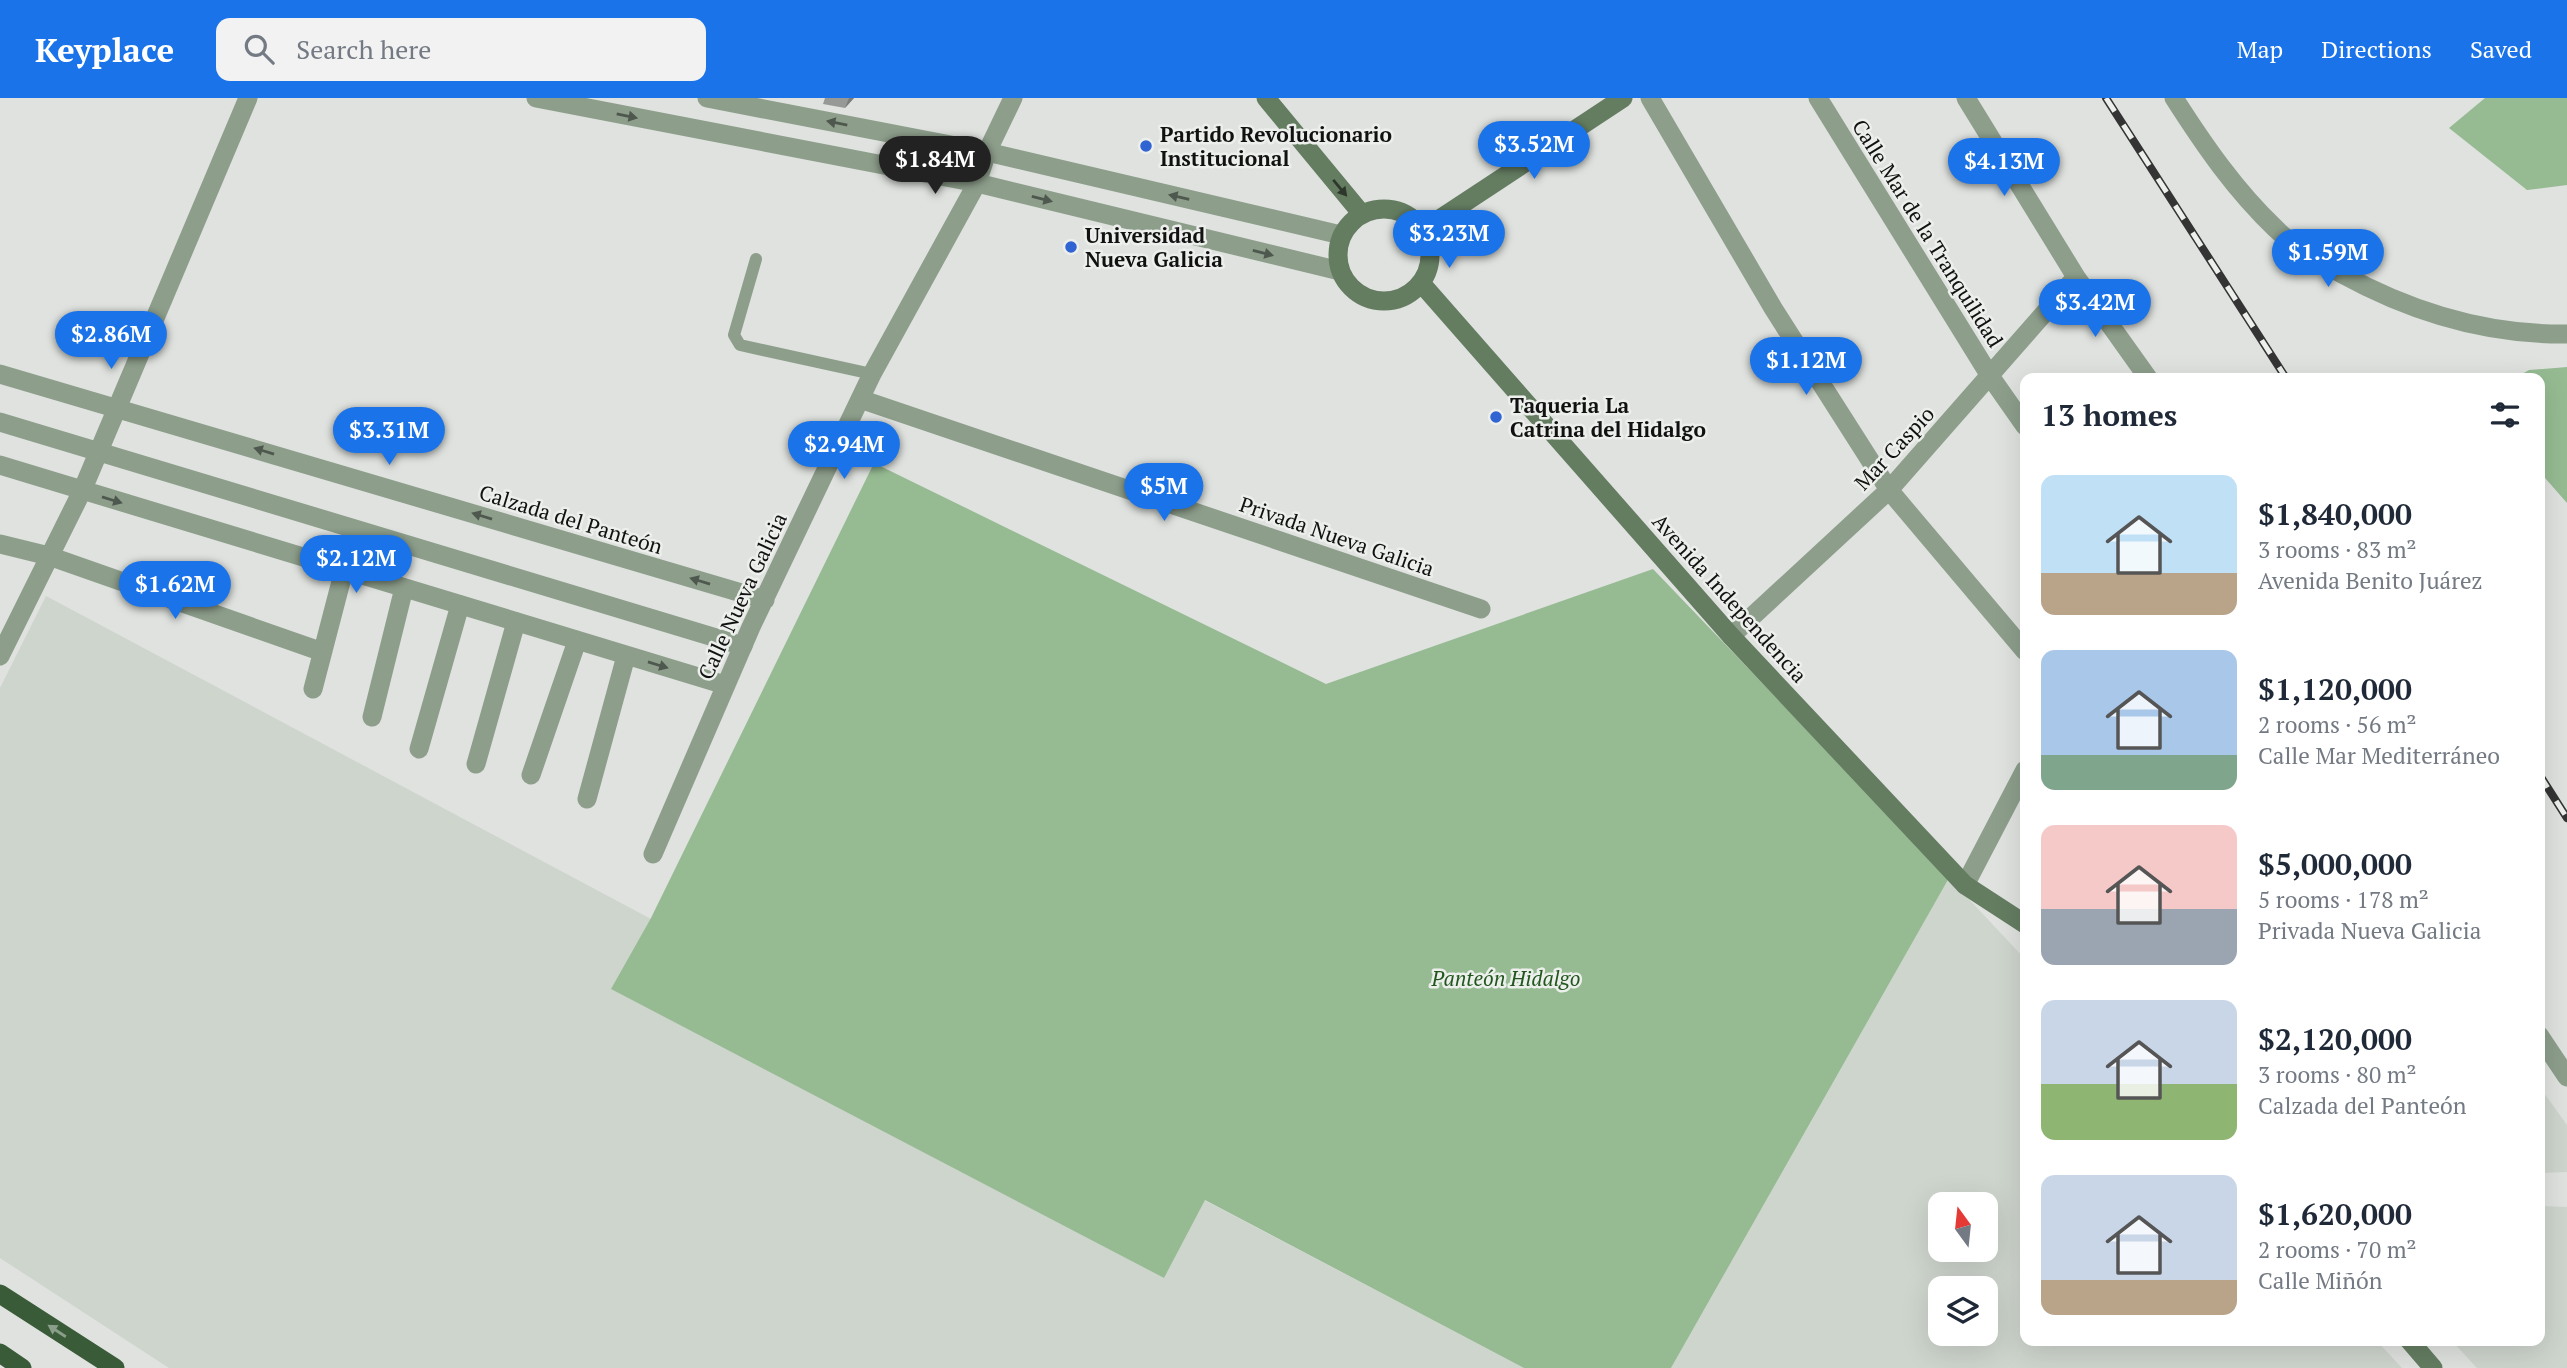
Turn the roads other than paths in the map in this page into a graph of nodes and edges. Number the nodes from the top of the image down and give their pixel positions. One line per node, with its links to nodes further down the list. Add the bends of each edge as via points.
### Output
1 (248, 98): 26 (street)
2 (536, 98): 12 (street, one-way to 12)
3 (707, 98): 11 (street, one-way to 3)
4 (1013, 98): 11 (street, Calle Nueva Galicia)
5 (1266, 98): 13 (main road, one-way to 13)
6 (1623, 98): 14 (main road)
7 (1650, 98): 31 (street, via 1773,308)
8 (1818, 98): 24 (street, Calle Mar de la Tranquilidad)
9 (1966, 98): 18 (street)
10 (2174, 98): 20 (street, via 2225,173 2276,230 2305,253 2374,291 2445,319 2512,333)
11 (986, 152): 12 (street, Calle Nueva Galicia); 15 (street, one-way to 11)
12 (977, 183): 17 (street, one-way to 17); 23 (street, Calle Nueva Galicia)
13 (1361, 214): 14 (main road, via 1374,209 1402,212); 15 (main road)
14 (1423, 230): 19 (main road, via 1431,257)
15 (1341, 235): 17 (main road)
16 (756, 259): 23 (lane, via 735,341)
17 (1339, 271): 19 (main road, via 1357,293 1384,302 1404,296)
18 (2076, 278): 21 (street); 24 (street, Mar Caspio)
19 (1421, 283): 41 (main road, Avenida Independencia)
20 (2567, 334)
21 (2144, 373)
22 (0, 374): 26 (street, Calzada del Panteón)
23 (872, 374): 25 (street, Calle Nueva Galicia)
24 (1990, 376): 27 (street, Calle Mar de la Tranquilidad); 31 (street, Mar Caspio)
25 (860, 399): 37 (street, Calle Nueva Galicia); 39 (street, Privada Nueva Galicia)
26 (118, 407): 29 (street); 37 (street, Calzada del Panteón, one-way to 26)
27 (2020, 419)
28 (0, 422): 29 (street)
29 (99, 451): 32 (street); 44 (street)
30 (0, 465): 32 (street)
31 (1889, 490): 41 (street, Mar Caspio); 43 (street)
32 (82, 491): 34 (street); 35 (street, one-way to 35)
33 (0, 544): 34 (street)
34 (49, 556): 45 (street); 46 (street)
35 (344, 570): 36 (street); 49 (street)
36 (404, 588): 38 (street); 50 (street)
37 (765, 600): 44 (street, Calle Nueva Galicia)
38 (460, 605): 40 (street); 51 (street)
39 (1481, 609)
40 (516, 622): 42 (street); 52 (street)
41 (1731, 636): 57 (main road, Avenida Independencia)
42 (576, 641): 47 (street); 53 (street)
43 (2020, 645)
44 (743, 646): 48 (street, Calle Nueva Galicia)
45 (314, 649)
46 (0, 656)
47 (626, 656): 48 (street, one-way to 48); 55 (street)
48 (725, 685): 56 (street, Calle Nueva Galicia)
49 (313, 689)
50 (372, 717)
51 (419, 749)
52 (476, 764)
53 (531, 775)
54 (2020, 780): 57 (street)
55 (587, 799)
56 (653, 854)
57 (1965, 885): 58 (main road, Avenida Independencia)
58 (2020, 920)
59 (2545, 1044): 60 (street)
60 (2567, 1077)
61 (0, 1294): 65 (highway, one-way to 61)
62 (2414, 1346): 66 (main road)
63 (0, 1353): 64 (highway)
64 (22, 1368)
65 (115, 1368)
66 (2433, 1368)

